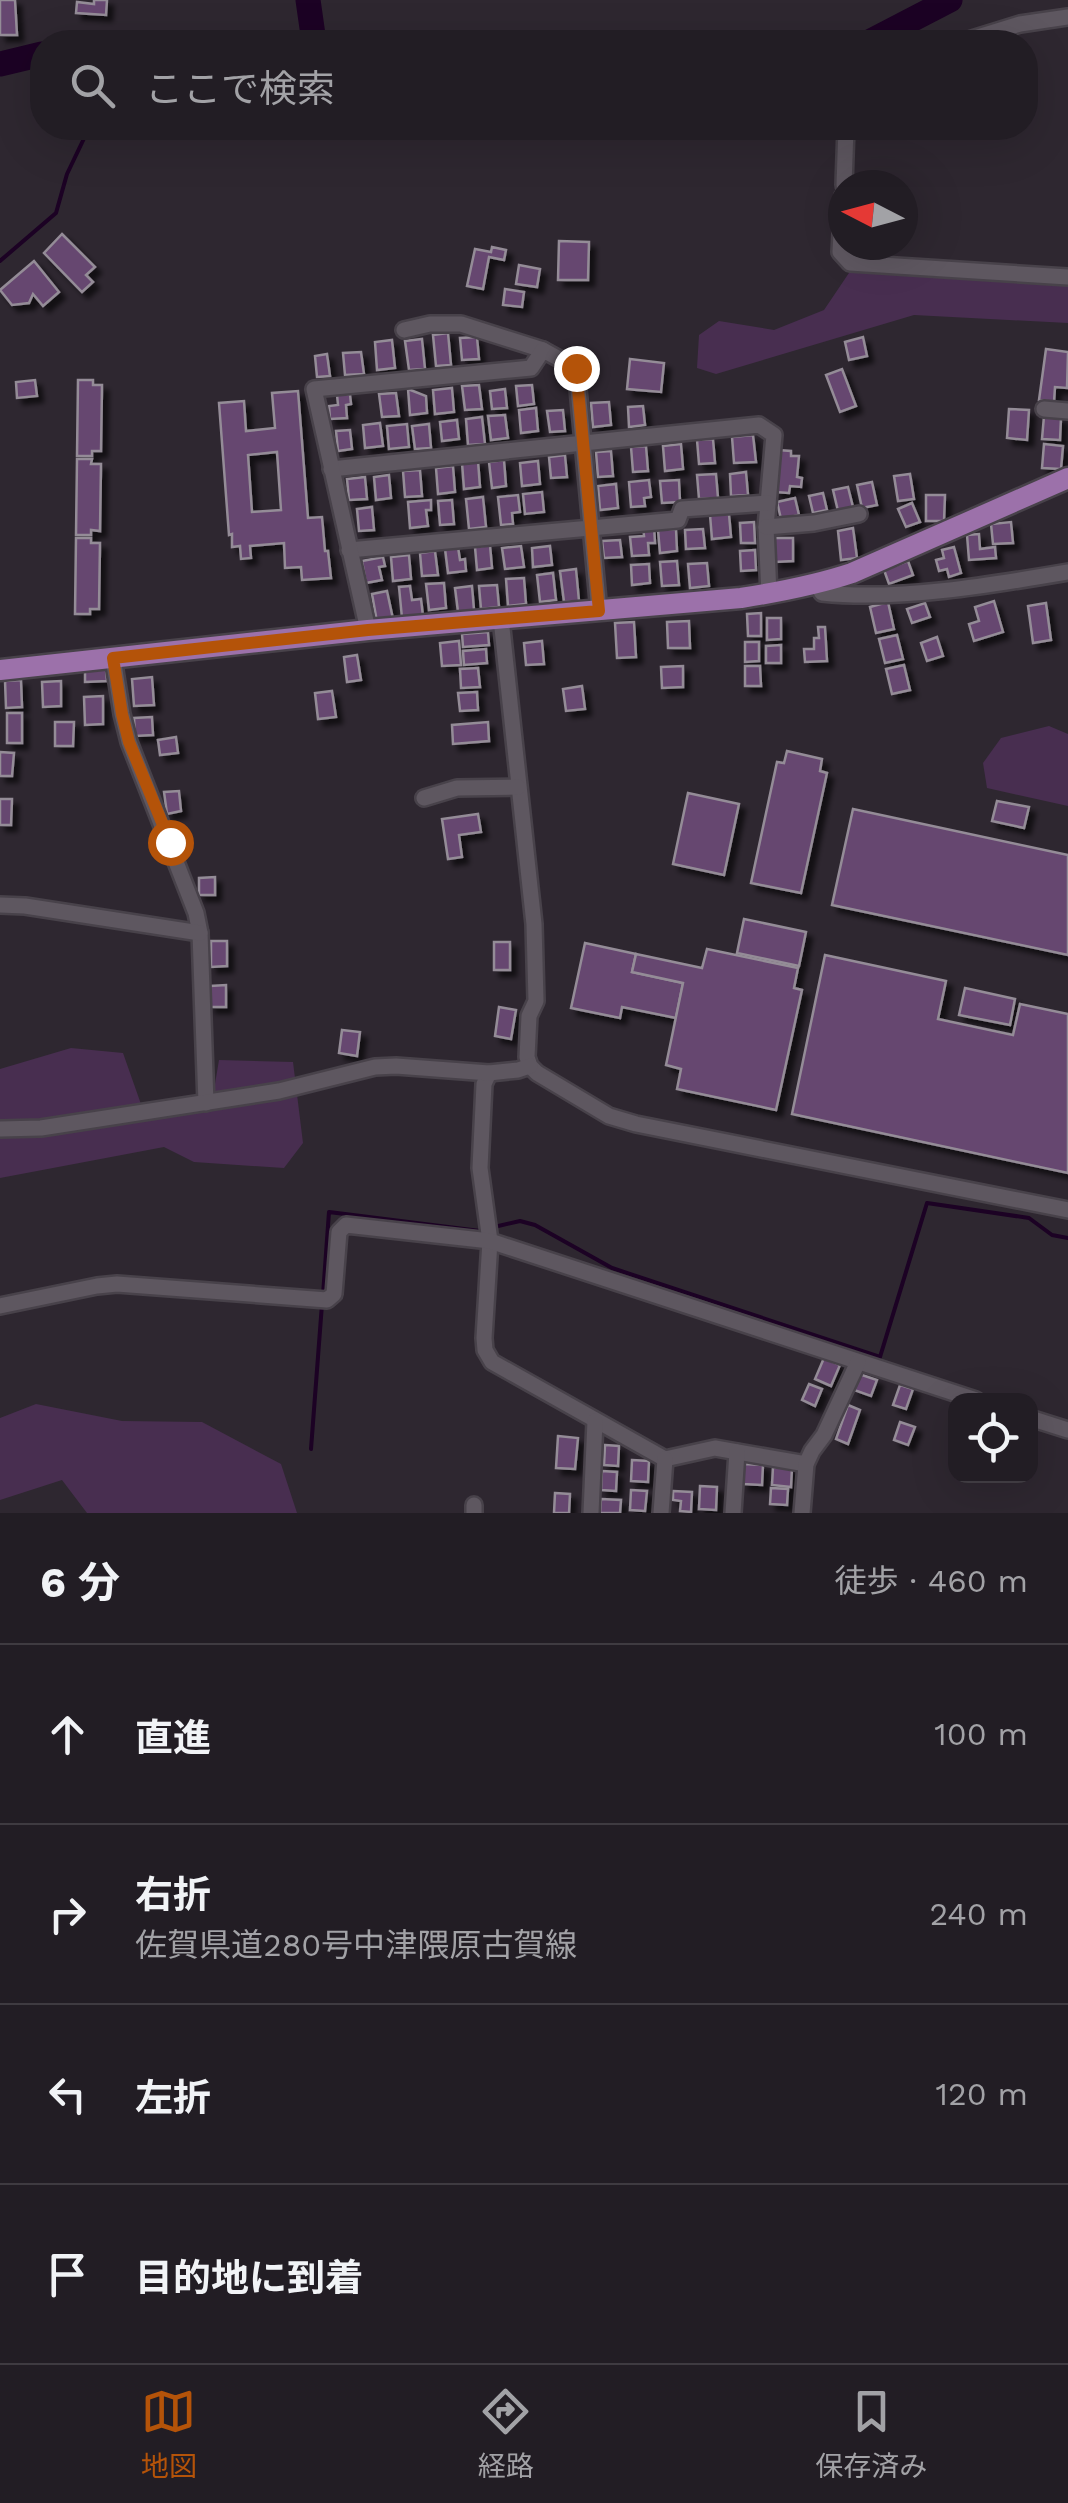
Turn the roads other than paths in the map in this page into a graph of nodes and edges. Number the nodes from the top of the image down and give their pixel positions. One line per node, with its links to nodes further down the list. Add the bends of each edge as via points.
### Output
1 (1068, 18): 2 (street)
2 (1001, 30)
3 (846, 140): 4 (street)
4 (845, 170)
5 (847, 260): 6 (street)
6 (1068, 276)
7 (404, 330): 8 (street, via 461,324)
8 (543, 350): 11 (street, via 576,368); 12 (street, via 531,368 314,389)
9 (1044, 408): 10 (street)
10 (1068, 411)
11 (582, 443): 12 (street); 14 (street, via 760,425 774,436); 16 (street)
12 (331, 469): 18 (street)
13 (1068, 478): 20 (main road)
14 (768, 503): 16 (street, via 682,509 678,520); 17 (street)
15 (858, 514): 17 (street)
16 (591, 528): 18 (street); 22 (street)
17 (766, 528): 21 (street)
18 (349, 550): 24 (street)
19 (1068, 572): 20 (street, via 848,596 822,593)
20 (817, 584): 21 (main road)
21 (769, 594): 22 (main road)
22 (599, 611): 23 (main road)
23 (501, 619): 24 (main road); 27 (street)
24 (368, 630): 25 (main road)
25 (113, 658): 26 (main road); 30 (street, via 129,742)
26 (0, 670)
27 (518, 787): 28 (street, via 456,788); 31 (street, via 534,924)
28 (424, 798)
29 (0, 905): 30 (street)
30 (200, 933): 33 (street)
31 (530, 1066): 32 (street); 35 (street, via 609,1116 636,1124)
32 (489, 1073): 33 (street, via 374,1067); 36 (street, via 480,1168)
33 (206, 1103): 34 (street)
34 (0, 1129)
35 (1068, 1210)
36 (490, 1241): 37 (street, via 346,1225 339,1232 334,1294 322,1300 117,1284); 38 (street); 40 (street, via 484,1338 492,1362)
37 (0, 1306)
38 (858, 1362): 39 (street); 45 (street)
39 (954, 1393)
40 (596, 1420): 44 (street); 46 (street)
41 (1038, 1421): 42 (street)
42 (1068, 1430)
43 (736, 1452): 44 (street, via 716,1448); 45 (street); 48 (street)
44 (665, 1458): 47 (street)
45 (806, 1464): 49 (street)
46 (590, 1513)
47 (661, 1513)
48 (733, 1513)
49 (802, 1513)

